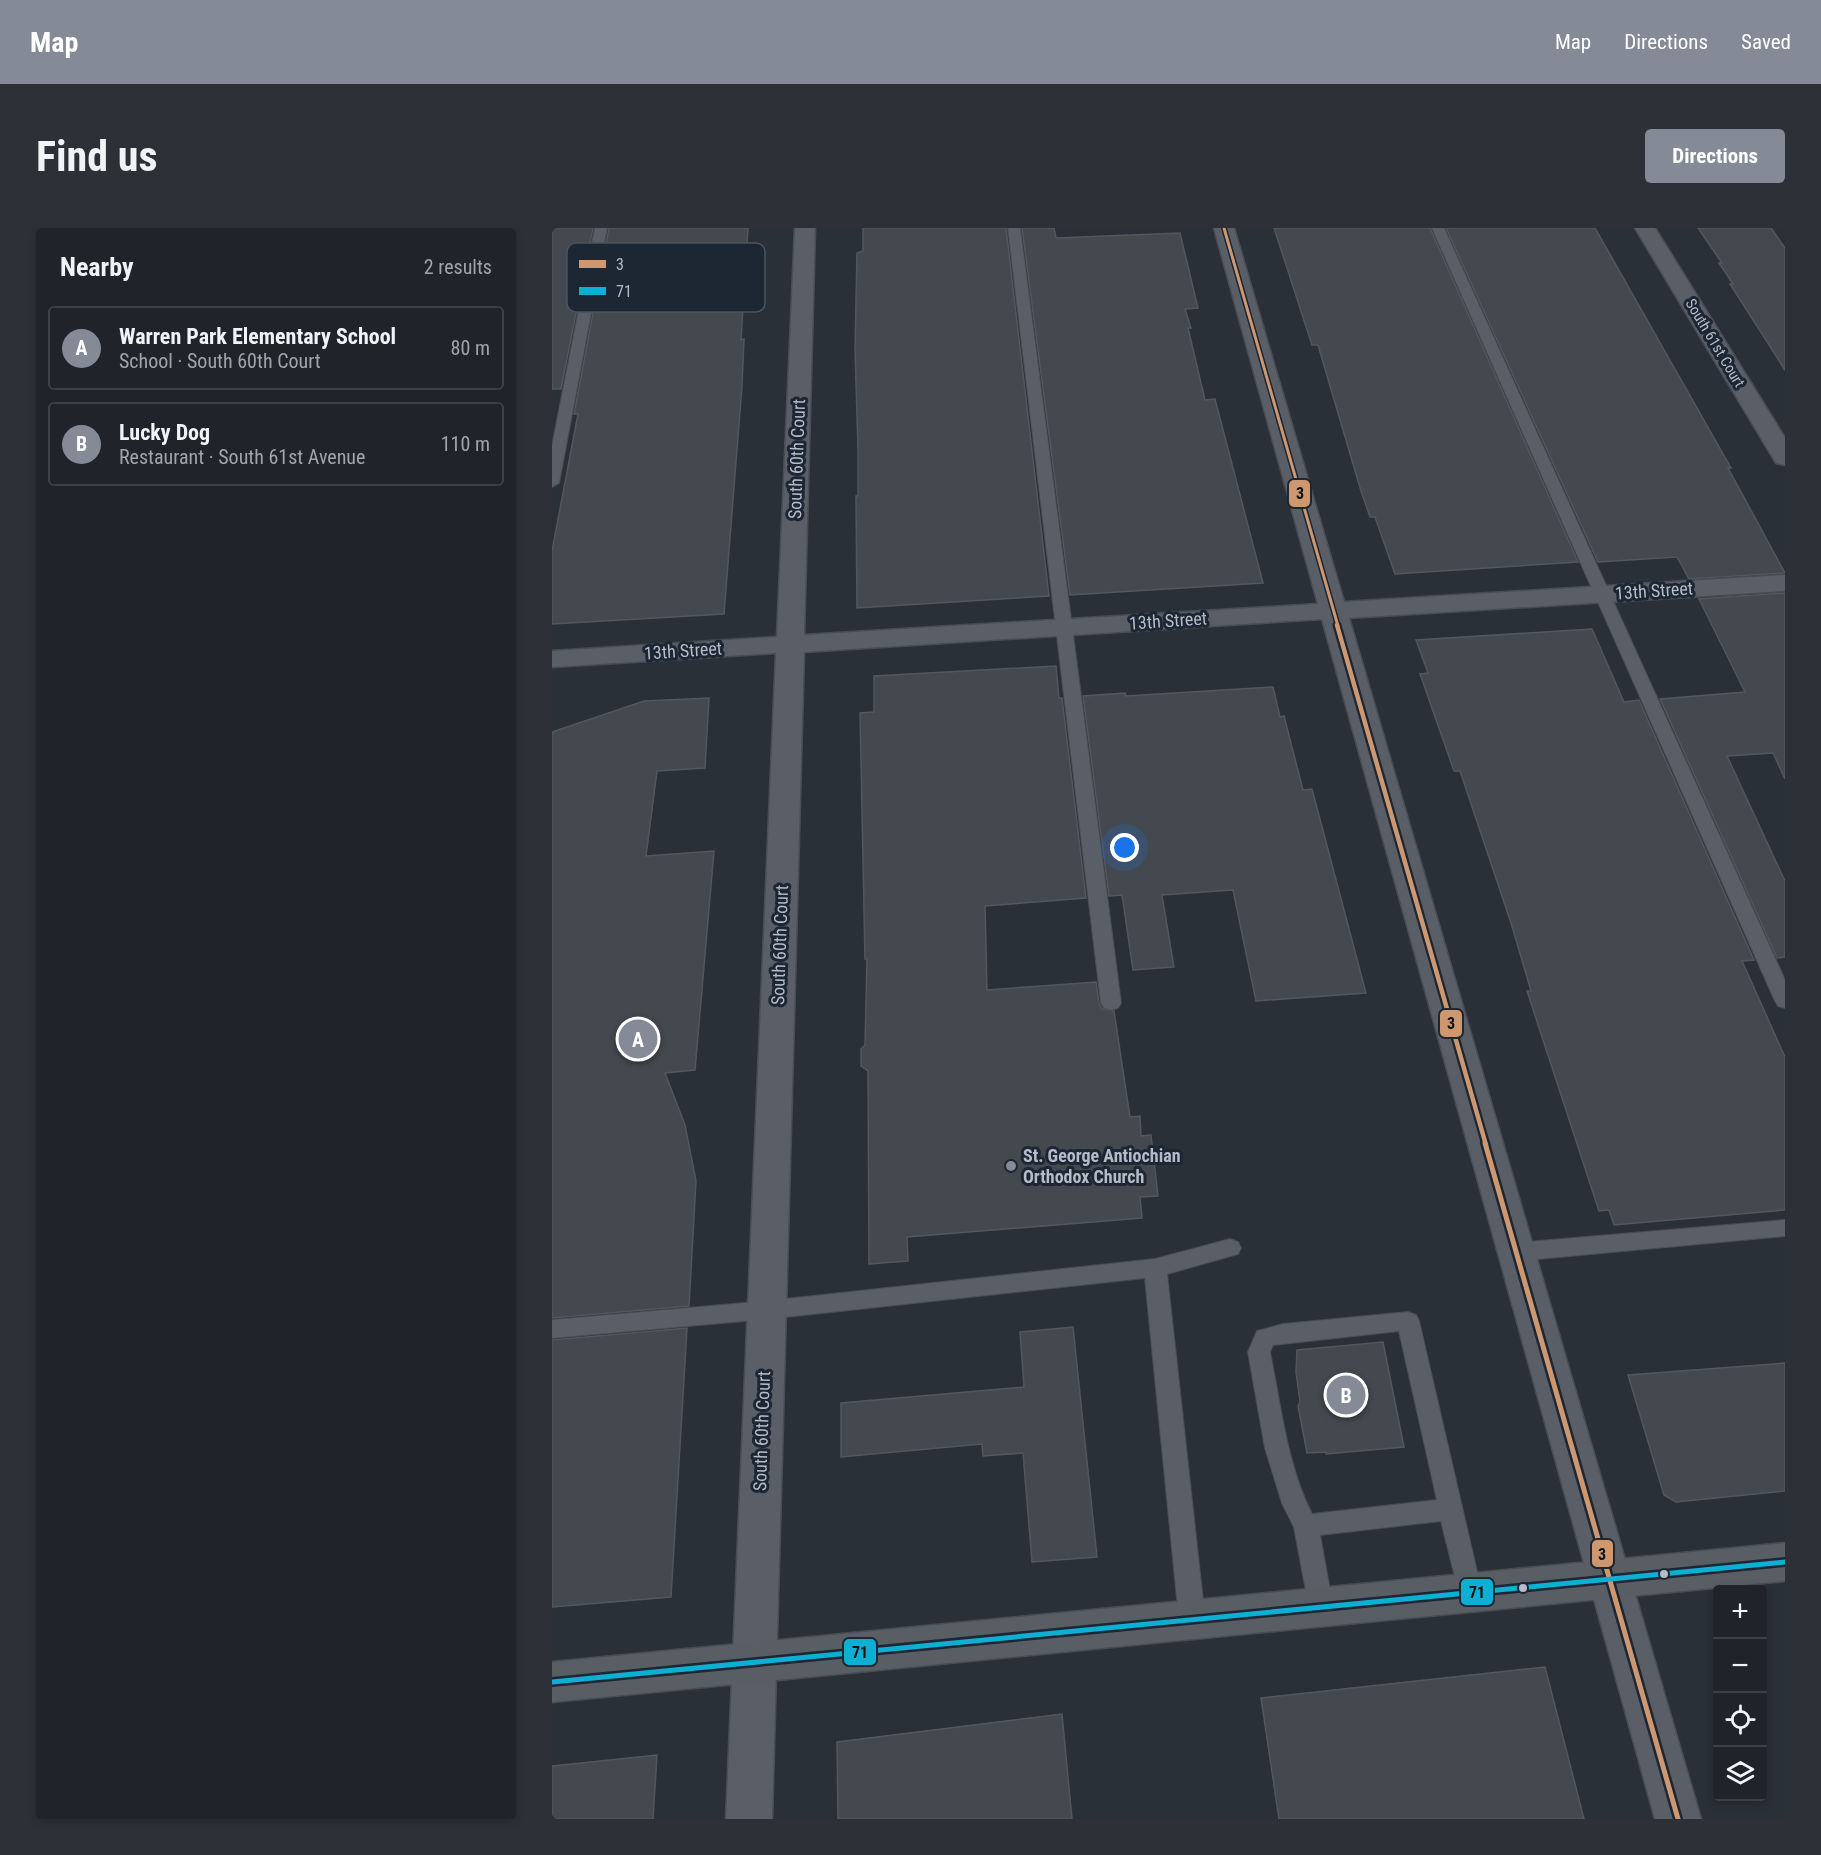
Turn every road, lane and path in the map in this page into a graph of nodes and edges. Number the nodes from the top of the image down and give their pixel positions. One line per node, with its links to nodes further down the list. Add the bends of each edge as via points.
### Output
1 (601, 228): 7 (lane)
2 (805, 228): 15 (street, South 60th Court)
3 (1014, 228): 14 (lane)
4 (1224, 228): 13 (street)
5 (1438, 228): 12 (lane)
6 (1645, 228): 9 (street, South 61st Court)
7 (598, 243)
8 (585, 312): 10 (lane)
9 (1785, 458)
10 (552, 483)
11 (1785, 583): 12 (street, 13th Street)
12 (1602, 594): 13 (street, 13th Street); 17 (lane)
13 (1333, 611): 14 (street, 13th Street); 21 (street)
14 (1064, 628): 15 (street, 13th Street); 18 (lane)
15 (790, 645): 16 (street, 13th Street); 23 (street, South 60th Court)
16 (552, 659)
17 (1785, 1001)
18 (1111, 1003)
19 (1785, 1228): 21 (lane)
20 (1230, 1248): 22 (lane)
21 (1515, 1252): 28 (street)
22 (1155, 1268): 23 (lane); 31 (lane)
23 (767, 1310): 24 (lane); 32 (street, South 60th Court)
24 (552, 1329)
25 (1451, 1509): 26 (lane); 26 (lane, via 1408,1321 1283,1333 1265,1338 1259,1352 1277,1448 1294,1503); 29 (lane)
26 (1306, 1526): 30 (lane)
27 (1785, 1562): 28 (main road)
28 (1608, 1579): 29 (main road); 35 (street)
29 (1470, 1593): 30 (main road)
30 (1321, 1607): 31 (main road)
31 (1192, 1619): 32 (main road)
32 (755, 1662): 33 (main road); 34 (street, South 60th Court)
33 (552, 1682)
34 (749, 1819)
35 (1678, 1819)

